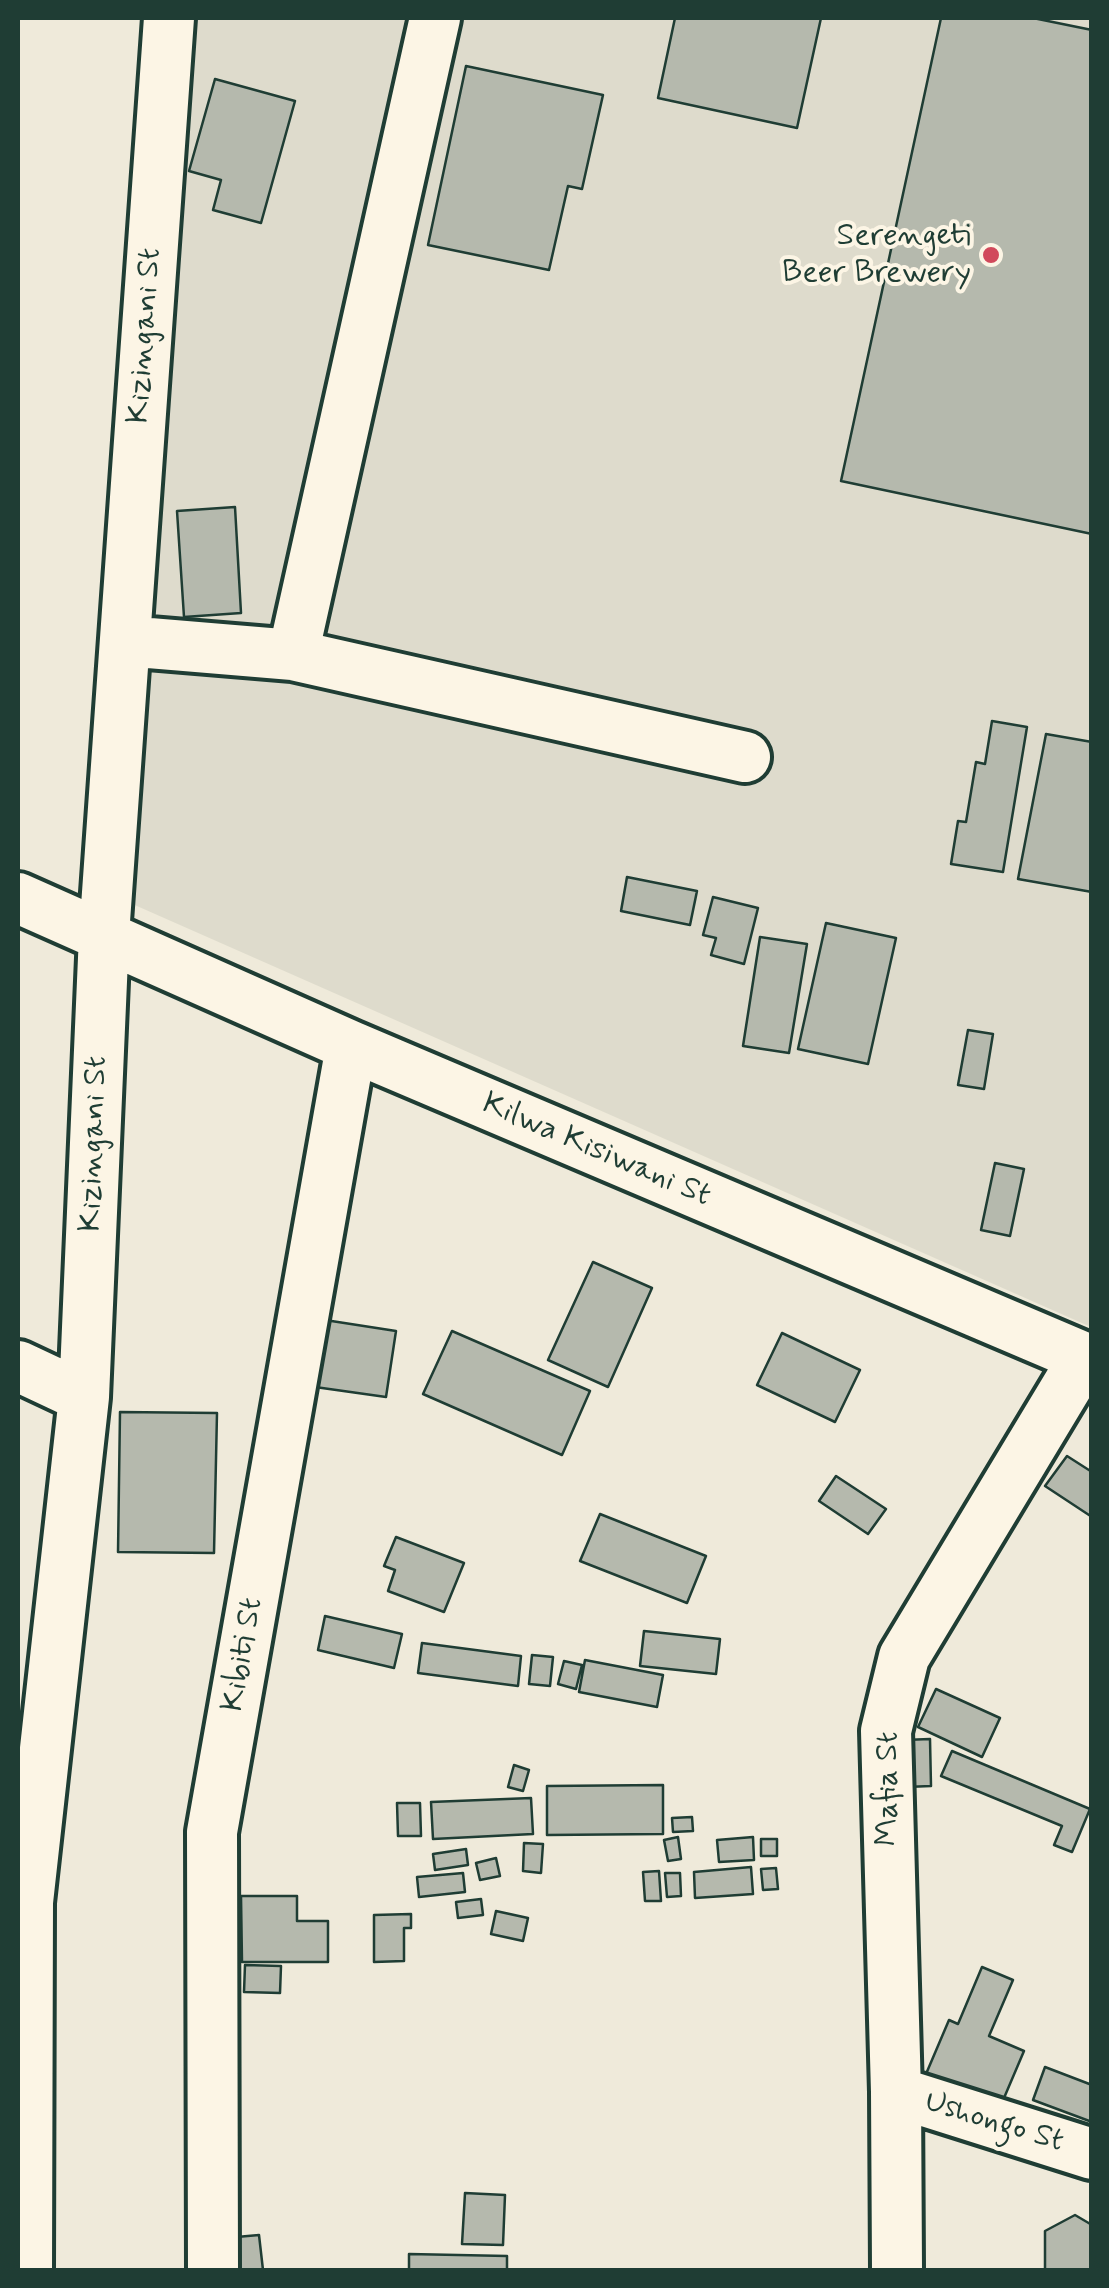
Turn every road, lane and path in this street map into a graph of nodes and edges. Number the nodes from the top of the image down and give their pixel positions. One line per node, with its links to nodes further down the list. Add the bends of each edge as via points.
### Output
1 (169, 18): 3 (street, Kizingani St)
2 (435, 18): 4 (street)
3 (125, 641): 4 (street); 7 (street, Kizingani St)
4 (292, 655): 5 (street)
5 (744, 758)
6 (18, 898): 7 (street, Kilwa Kisiwani St)
7 (104, 936): 8 (street, Kilwa Kisiwani St); 11 (street, Kizingani St)
8 (351, 1046): 9 (street, Kilwa Kisiwani St); 15 (street, Kibiti St, via 212,1832)
9 (1088, 1360): 12 (street, Mafia St, via 904,1657 886,1731)
10 (18, 1366): 11 (street)
11 (84, 1397): 14 (street, Kizingani St, via 28,1902)
12 (896, 2092): 13 (street, Ushongo St); 16 (street, Mafia St)
13 (1092, 2154)
14 (23, 2260)
15 (213, 2270)
16 (897, 2270)

